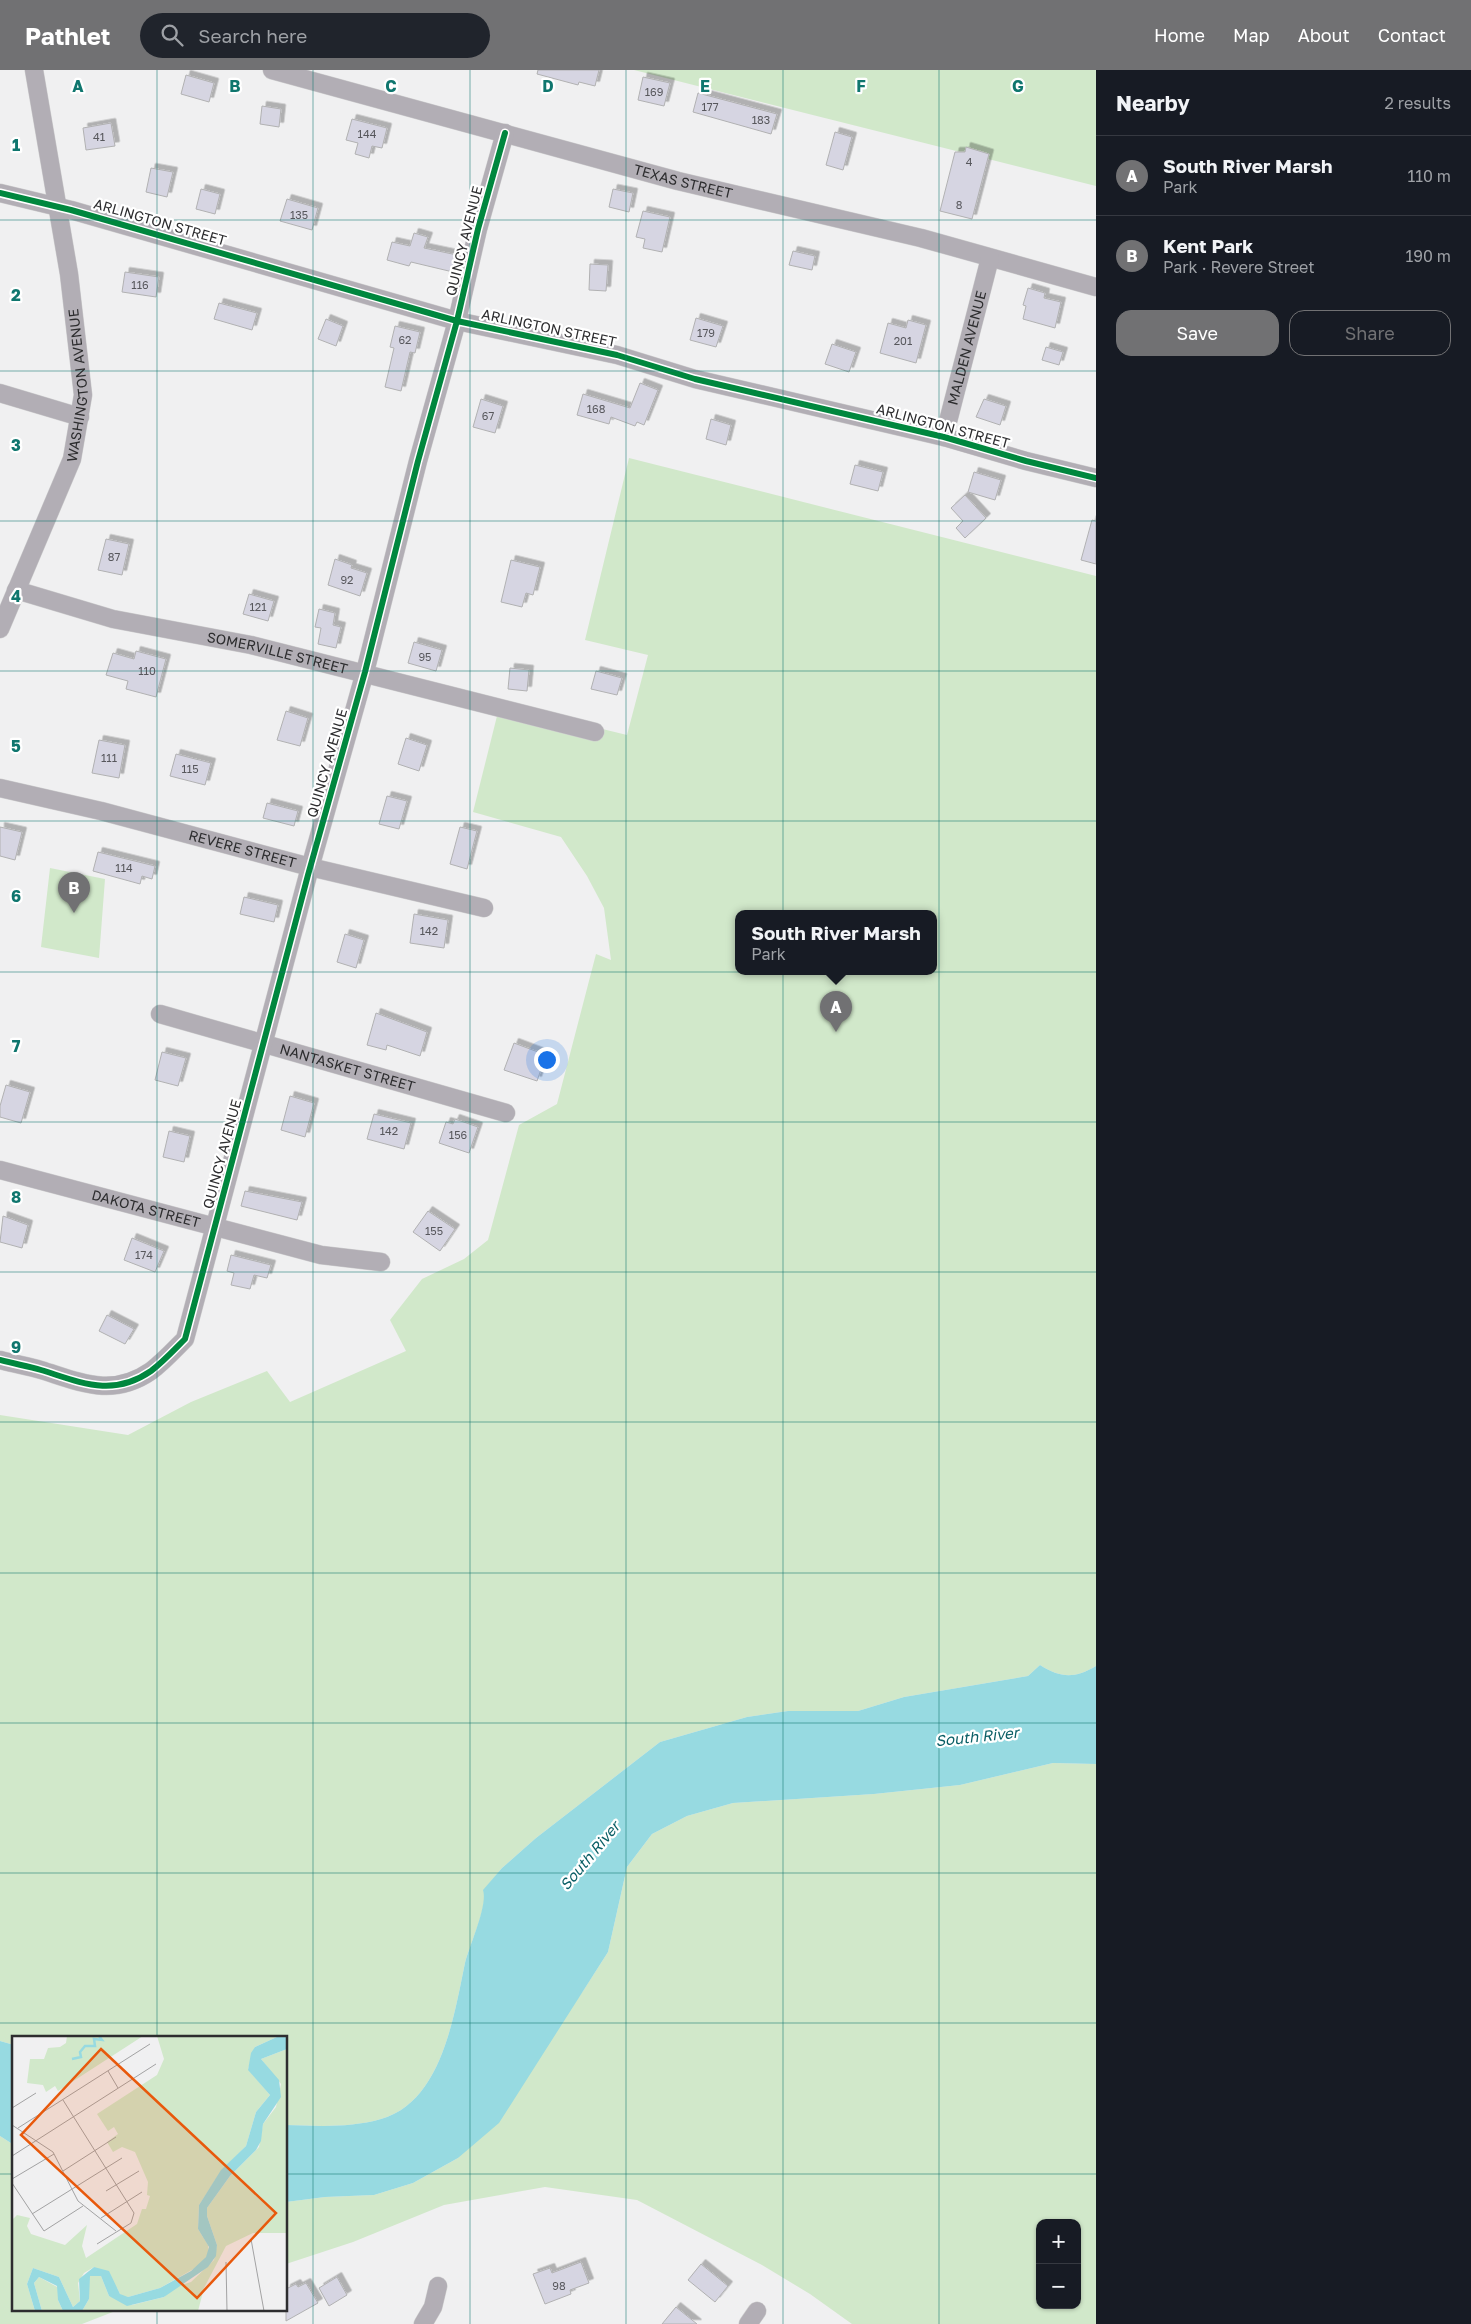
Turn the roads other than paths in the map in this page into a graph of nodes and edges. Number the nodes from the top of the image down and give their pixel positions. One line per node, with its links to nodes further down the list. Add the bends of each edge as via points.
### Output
1 (34, 70): 5 (street, WASHINGTON AVENUE)
2 (272, 70): 3 (street, TEXAS STREET)
3 (504, 133): 6 (street, TEXAS STREET, via 678,181 921,238); 8 (street, QUINCY AVENUE)
4 (0, 193): 5 (street, ARLINGTON STREET)
5 (57, 206): 8 (street, ARLINGTON STREET); 10 (street, WASHINGTON AVENUE, via 77,328 83,395)
6 (990, 258): 7 (street, TEXAS STREET); 11 (street, MALDEN AVENUE)
7 (1096, 287)
8 (457, 321): 11 (street, ARLINGTON STREET, via 617,355 694,379); 15 (street, QUINCY AVENUE)
9 (0, 393): 10 (street)
10 (80, 417): 13 (street, WASHINGTON AVENUE, via 72,459)
11 (944, 437): 12 (street, ARLINGTON STREET)
12 (1096, 478)
13 (16, 590): 14 (street, WASHINGTON AVENUE); 15 (street, SOMERVILLE STREET, via 113,618 251,645)
14 (0, 629)
15 (365, 672): 16 (street, SOMERVILLE STREET); 18 (street, QUINCY AVENUE)
16 (595, 732)
17 (0, 788): 18 (street, REVERE STREET, via 101,811)
18 (310, 867): 19 (street, REVERE STREET); 21 (street, QUINCY AVENUE)
19 (484, 908)
20 (160, 1014): 21 (street, NANTASKET STREET)
21 (264, 1044): 22 (street, NANTASKET STREET); 24 (street, QUINCY AVENUE)
22 (506, 1113)
23 (0, 1170): 24 (street, DAKOTA STREET)
24 (215, 1228): 25 (street, DAKOTA STREET, via 321,1255); 26 (street, QUINCY AVENUE, via 185,1339 138,1378 97,1387)
25 (381, 1262)
26 (0, 1360)
27 (438, 2286): 28 (street)
28 (423, 2324)

